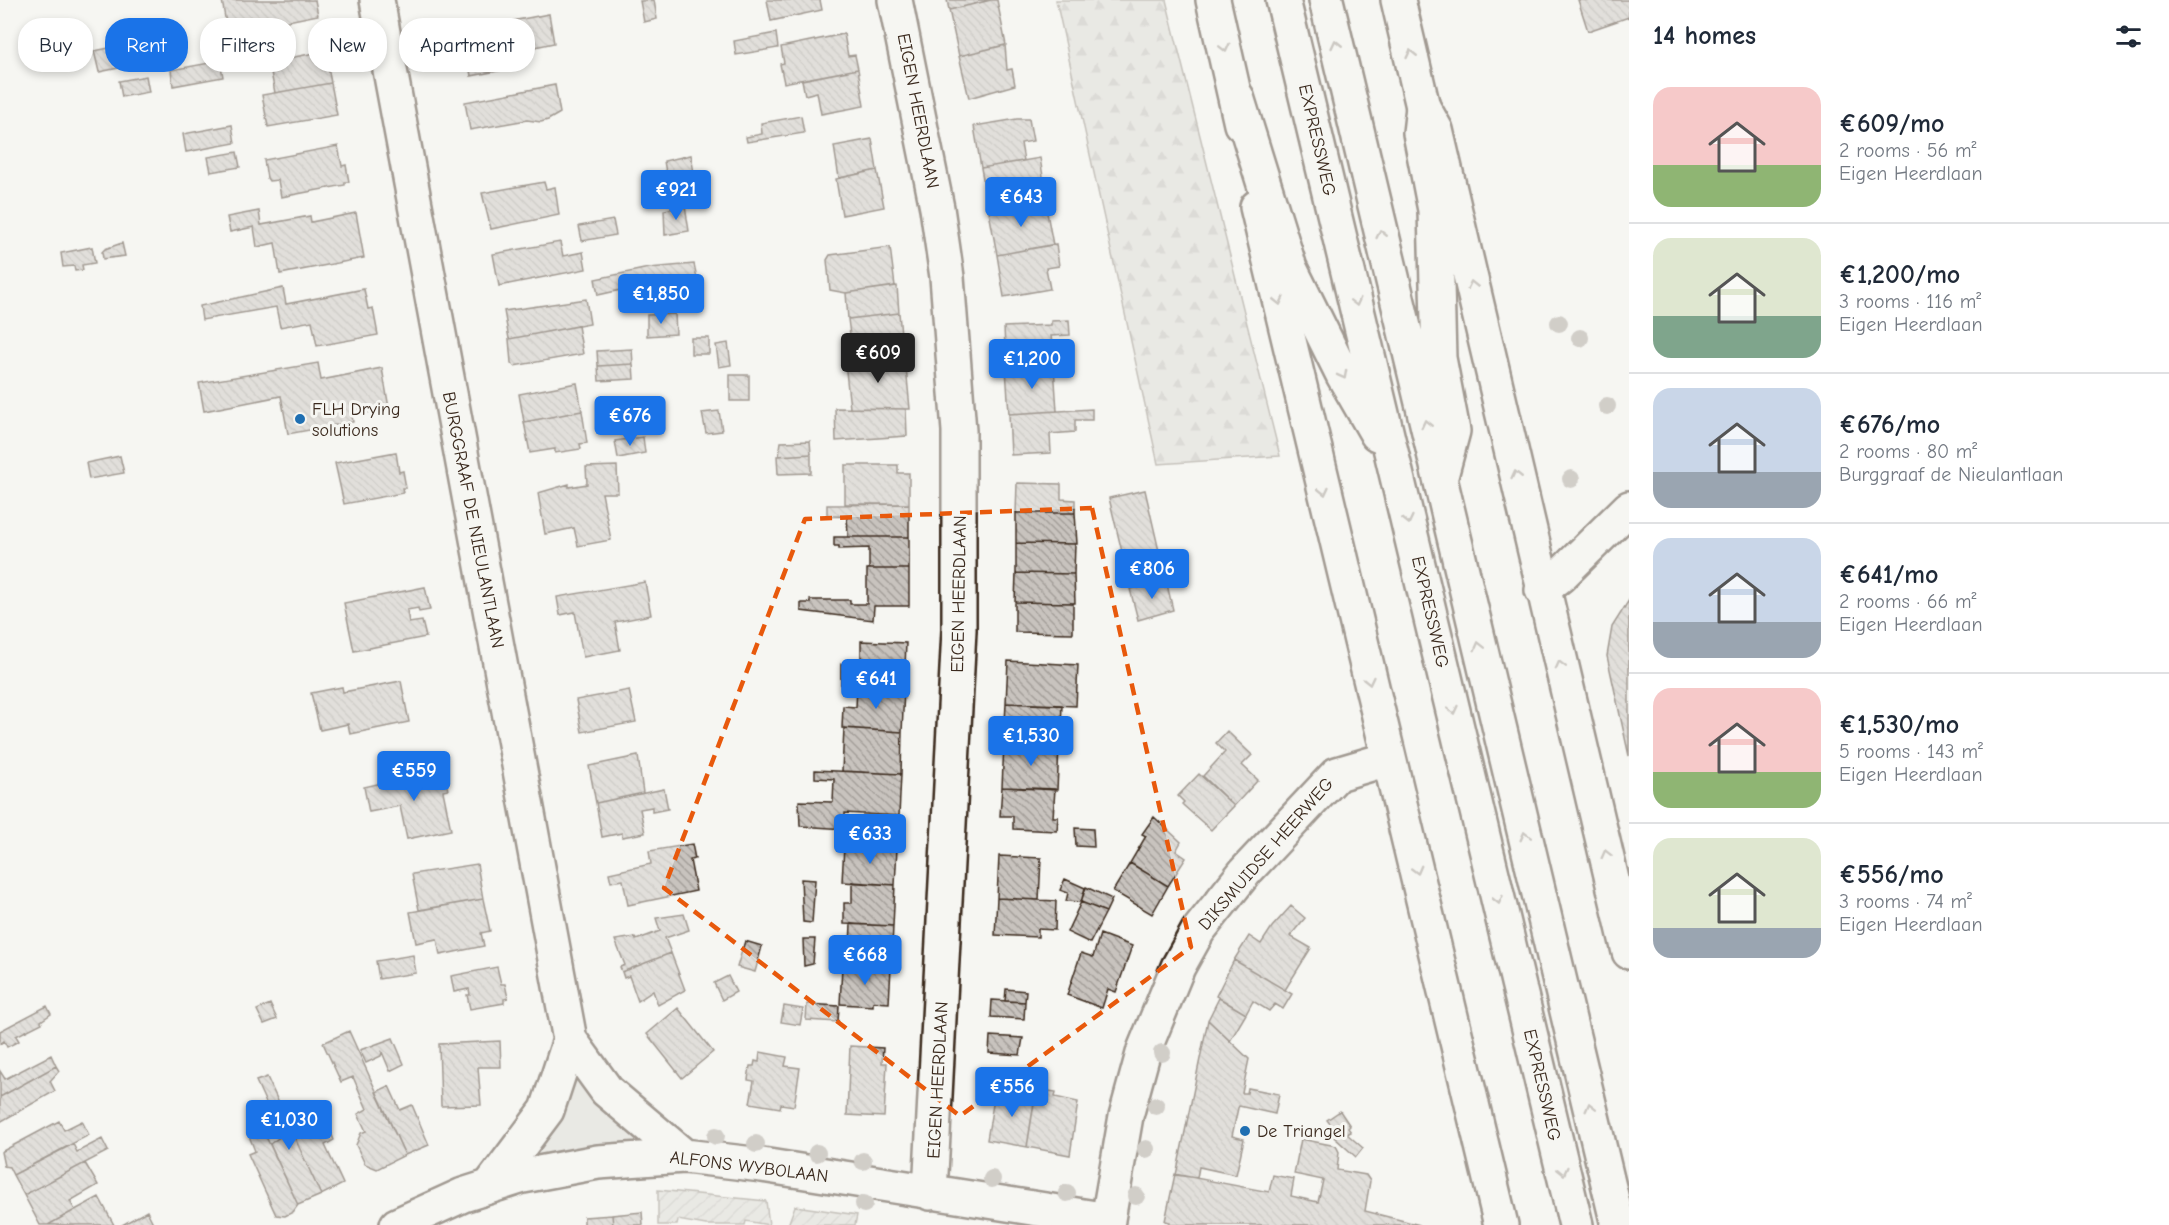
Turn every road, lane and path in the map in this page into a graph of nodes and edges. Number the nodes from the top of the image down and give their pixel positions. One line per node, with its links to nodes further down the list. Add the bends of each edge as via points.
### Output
1 (377, 0): 15 (main road, BURGGRAAF DE NIEULANTLAAN)
2 (895, 0): 18 (main road, EIGEN HEERDLAAN, via 937,208 947,277 959,430 959,630)
3 (1213, 0): 7 (main road, one-way to 7)
4 (1283, 0): 9 (main road, EXPRESSWEG, one-way to 9)
5 (1326, 0): 10 (main road, one-way to 5)
6 (1398, 0): 8 (main road, one-way to 6)
7 (1237, 97): 9 (main road, one-way to 9, via 1290,268 1343,375); 13 (main road, one-way to 13, via 1251,183)
8 (1424, 107): 10 (main road, via 1420,133 1434,210 1439,358 1453,430); 12 (main road, one-way to 8, via 1436,130)
9 (1395, 463): 22 (main road, EXPRESSWEG, one-way to 22)
10 (1439, 481): 23 (main road, one-way to 10)
11 (1629, 507): 12 (main road)
12 (1542, 590): 14 (main road, one-way to 12)
13 (1388, 759): 19 (main road, DIKSMUIDSE HEERWEG, via 1336,774 1245,872 1198,931 1178,967 1144,1050 1126,1116); 21 (main road, one-way to 21)
14 (1629, 952)
15 (570, 1040): 16 (main road, BURGGRAAF DE NIEULANTLAAN, via 607,1091); 17 (main road, BURGGRAAF DE NIEULANTLAAN, via 547,1110)
16 (684, 1156): 17 (main road, ALFONS WYBOLAAN, via 598,1162); 18 (main road, ALFONS WYBOLAAN)
17 (490, 1186): 20 (main road, ALFONS WYBOLAAN)
18 (930, 1193): 19 (main road, ALFONS WYBOLAAN)
19 (1107, 1223)
20 (397, 1225)
21 (1501, 1225)
22 (1576, 1225)
23 (1618, 1225)

